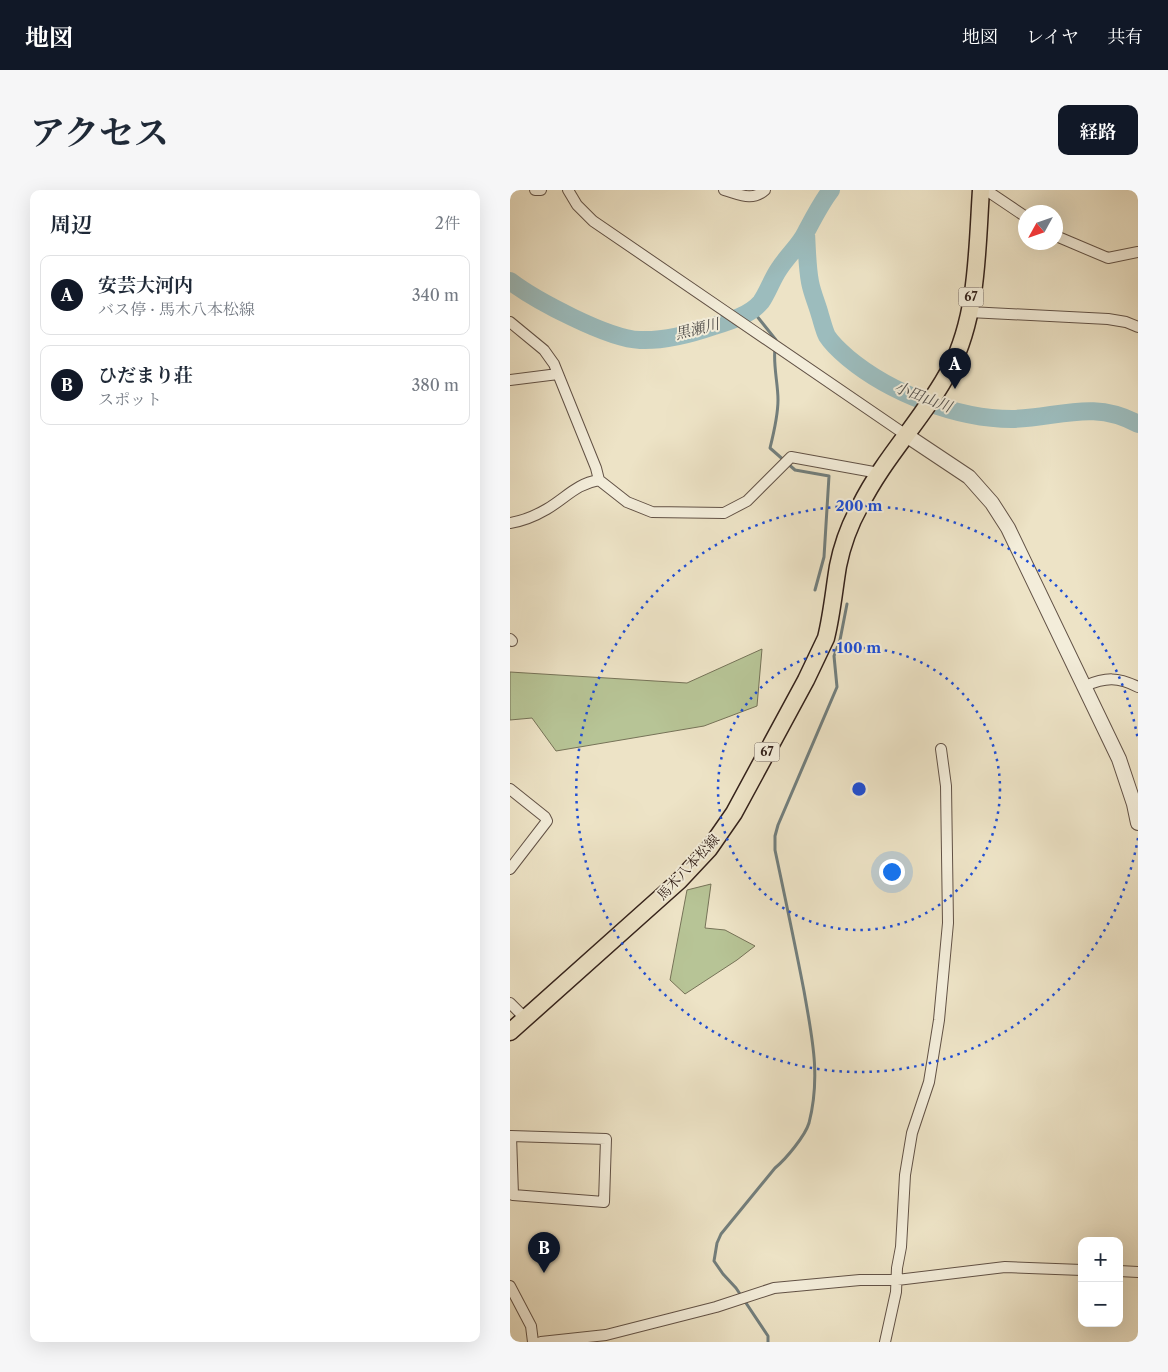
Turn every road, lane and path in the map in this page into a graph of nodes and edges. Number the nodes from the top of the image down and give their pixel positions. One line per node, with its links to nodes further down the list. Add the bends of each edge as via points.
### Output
1 (535, 190): 2 (street)
2 (541, 190)
3 (568, 190): 16 (street, via 593,221)
4 (724, 190): 5 (street, via 751,197 757,197)
5 (765, 190)
6 (981, 190): 11 (main road, 馬木八本松線 / 67)
7 (986, 190): 8 (street)
8 (1018, 212)
9 (1063, 239): 10 (street, via 1108,258)
10 (1138, 252)
11 (969, 312): 13 (street, via 1108,319); 16 (main road, 馬木八本松線 / 67, via 950,370)
12 (510, 322): 14 (street, via 544,350)
13 (1138, 327)
14 (558, 374): 15 (street); 18 (street)
15 (510, 380)
16 (906, 435): 17 (main road, 馬木八本松線 / 67); 20 (street, via 969,477 992,503 1008,528)
17 (879, 473): 18 (street, via 791,456 747,501 724,513 652,512 627,502); 27 (main road, 馬木八本松線 / 67, via 845,540 826,638 729,821 679,881)
18 (599, 480): 19 (street, via 585,482 547,508)
19 (510, 523)
20 (1085, 686): 21 (street, via 1113,678); 24 (street, via 1119,759)
21 (1138, 687)
22 (941, 749): 33 (street, via 946,786 948,923 939,1020 928,1082 912,1133 905,1175)
23 (510, 789): 25 (street, via 547,822)
24 (1138, 823)
25 (510, 869)
26 (510, 1003): 27 (street)
27 (525, 1018): 28 (main road, 馬木八本松線 / 67)
28 (510, 1032)
29 (510, 1136): 29 (street, via 513,1195 604,1202 606,1139)
30 (1078, 1270): 33 (street, via 1005,1267)
31 (1123, 1272): 32 (street)
32 (1138, 1272)
33 (897, 1280): 36 (street, via 774,1288 606,1335); 37 (street)
34 (510, 1286): 35 (street, via 531,1326)
35 (533, 1342)
36 (541, 1342)
37 (885, 1342)

